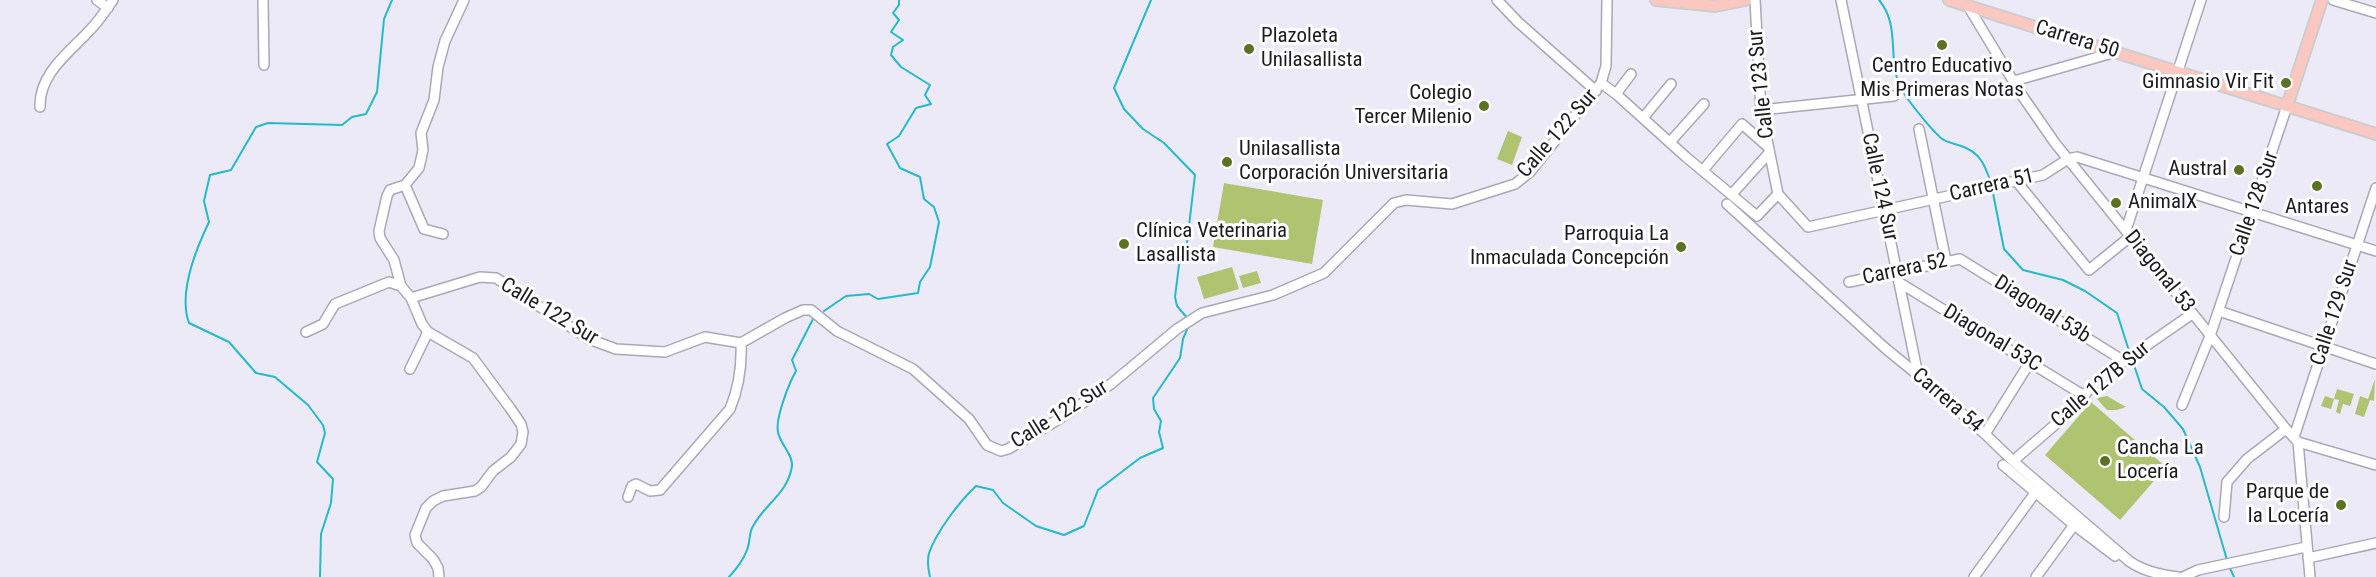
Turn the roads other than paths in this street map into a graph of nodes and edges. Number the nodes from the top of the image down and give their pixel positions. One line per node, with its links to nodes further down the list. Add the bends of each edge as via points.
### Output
1 (97, 0): 14 (street)
2 (263, 0): 18 (street)
3 (464, 0): 40 (street, via 445,40 434,100 421,133 420,168)
4 (1497, 0): 23 (street, via 1518,22)
5 (1607, 0): 23 (street, Calle 122 Sur, via 1606,66)
6 (1656, 0): 7 (main road, via 1716,6)
7 (1745, 0)
8 (1755, 0): 30 (street, Calle 123 Sur)
9 (1841, 0): 26 (street, Calle 124 Sur)
10 (1949, 0): 15 (main road, Carrera 50)
11 (2201, 0): 19 (street)
12 (2322, 0): 28 (main road, Calle 128 Sur)
13 (2333, 0): 16 (street)
14 (111, 4): 29 (street, via 90,31 59,59 43,90)
15 (1968, 6): 17 (main road, Carrera 50); 21 (street, Diagonal 53)
16 (2376, 13)
17 (2116, 52): 19 (main road, Carrera 50); 21 (street)
18 (264, 65)
19 (2178, 71): 28 (main road, Carrera 50); 38 (street)
20 (1631, 74): 24 (street)
21 (2014, 81): 36 (street, Diagonal 53)
22 (1671, 84): 31 (street)
23 (1599, 87): 24 (street); 65 (street, Calle 122 Sur, via 1530,172 1515,184 1452,204 1406,200 1394,203 1324,273 1273,295 1202,313 1111,384 1008,449 1001,451 987,445 969,419 913,369 837,331 811,310 785,318)
24 (1616, 93): 31 (street)
25 (1894, 96): 26 (street)
26 (1861, 99): 30 (street); 46 (street, Calle 124 Sur)
27 (1704, 104): 34 (street)
28 (2287, 106): 33 (main road, Carrera 50); 47 (street, Calle 128 Sur)
29 (40, 107)
30 (1761, 110): 35 (street, Calle 123 Sur)
31 (1643, 118): 34 (street)
32 (1919, 129): 44 (street)
33 (2376, 134)
34 (1670, 142): 37 (street)
35 (1769, 150): 37 (street, via 1742,124); 42 (street); 43 (street, Calle 123 Sur)
36 (2068, 159): 38 (street, via 2077,157); 39 (street, Carrera 51, via 2043,175); 49 (street, Diagonal 53)
37 (1704, 169): 42 (street)
38 (2143, 178): 47 (street); 49 (street)
39 (2017, 182): 44 (street, Carrera 51); 49 (street, via 2088,270)
40 (405, 185): 50 (street, via 424,229); 58 (street, via 390,190 380,231)
41 (2376, 188): 51 (street, Calle 129 Sur)
42 (1732, 194): 45 (street)
43 (1778, 194): 45 (street, via 1757,216); 48 (street, Calle 123 Sur)
44 (1934, 199): 46 (street, Carrera 51); 54 (street)
45 (1744, 204): 71 (street, Carrera 54, via 1727,204)
46 (1883, 211): 48 (street, Carrera 51); 55 (street, Calle 124 Sur)
47 (2252, 212): 51 (street); 60 (street, Calle 128 Sur)
48 (1808, 227)
49 (2128, 233): 61 (street, Diagonal 53)
50 (443, 234)
51 (2357, 244): 52 (street); 66 (street, Calle 129 Sur)
52 (2376, 251)
53 (1960, 259): 54 (street, Carrera 52); 67 (street, Diagonal 53b)
54 (1946, 261): 55 (street, Carrera 52)
55 (1897, 271): 56 (street, Carrera 52); 57 (street, Calle 124 Sur)
56 (1849, 282)
57 (1900, 284): 68 (street, Diagonal 53C); 71 (street, Calle 124 Sur)
58 (401, 286): 59 (street); 62 (street, via 389,282 335,304 323,324)
59 (411, 298): 63 (street); 65 (street, Calle 122 Sur, via 480,277 496,278 589,339 616,349 664,352 705,337)
60 (2218, 311): 64 (street, Calle 128 Sur); 66 (street)
61 (2192, 314): 64 (street, Diagonal 53); 67 (street, Calle 127B Sur)
62 (306, 332)
63 (428, 332): 70 (street); 86 (street, via 473,358 523,432 521,444 481,487 443,496 426,508 415,535 438,568)
64 (2210, 336): 73 (street, Calle 128 Sur); 74 (street, Diagonal 53)
65 (741, 343): 80 (street, via 742,363 730,409 660,490 650,491 634,484)
66 (2324, 346): 69 (street); 76 (street, Calle 129 Sur)
67 (2125, 361): 72 (street, Calle 127B Sur)
68 (2030, 362): 72 (street, Diagonal 53C); 75 (street)
69 (2376, 364)
70 (410, 369)
71 (1918, 375): 75 (street, Carrera 54)
72 (2083, 395): 77 (street, Calle 127B Sur, via 2072,410)
73 (2181, 405)
74 (2286, 429): 76 (street, Diagonal 53); 81 (street, via 2247,459 2227,482)
75 (1986, 434): 77 (street, Carrera 54)
76 (2296, 440): 78 (street); 84 (street, Calle 129 Sur)
77 (2008, 463): 79 (street, Carrera 54); 90 (street, Carrera 54, via 2129,561 2151,572)
78 (2376, 465)
79 (2035, 493): 82 (street, Carrera 54); 87 (street)
80 (628, 497)
81 (2224, 517)
82 (2074, 525): 88 (street); 89 (street, Carrera 54)
83 (2376, 543): 85 (street)
84 (2306, 547): 85 (street, Calle 129 Sur); 91 (street, via 2198,570)
85 (2308, 558): 92 (street, Calle 129 Sur)
86 (439, 577)
87 (1974, 577)
88 (2036, 577)
89 (2148, 577)
90 (2178, 577)
91 (2183, 577)
92 (2310, 577)

